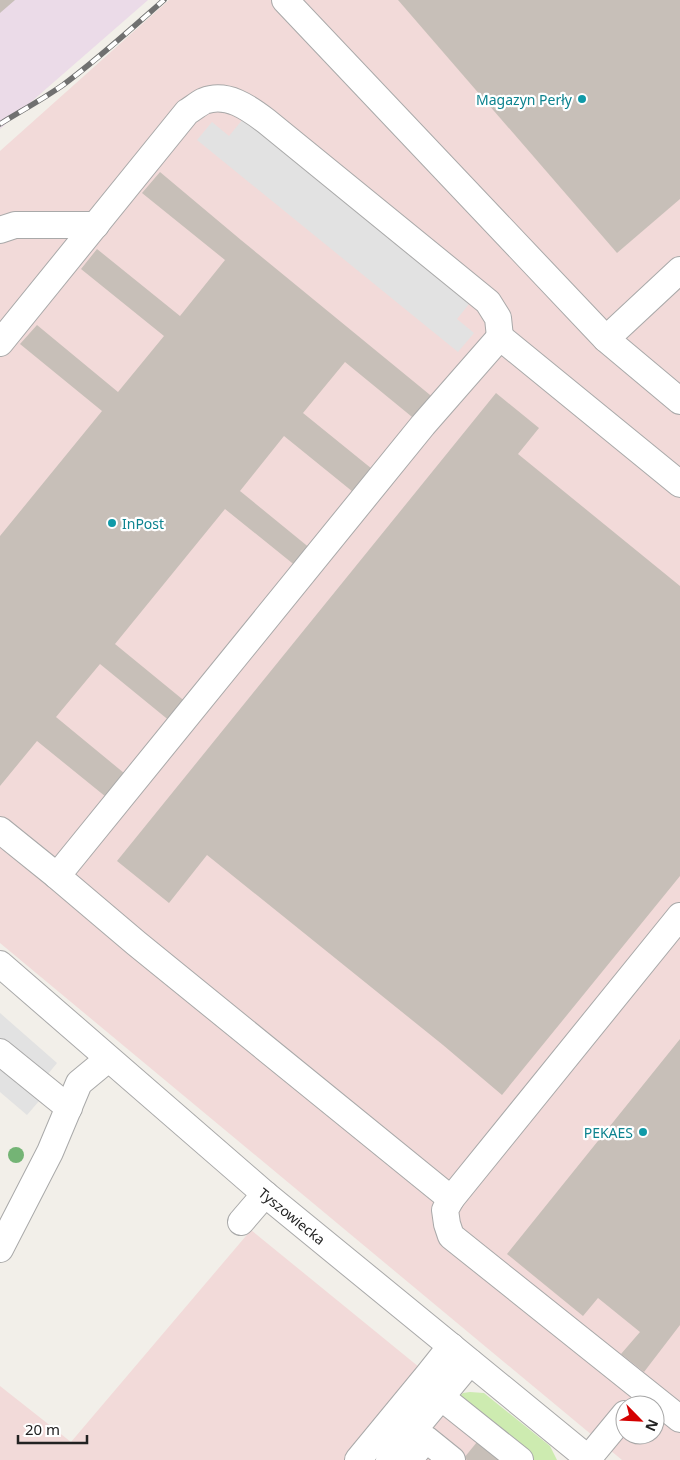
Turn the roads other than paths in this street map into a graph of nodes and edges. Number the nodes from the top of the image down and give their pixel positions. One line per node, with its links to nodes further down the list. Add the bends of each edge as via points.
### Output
1 (285, 0): 6 (street)
2 (96, 225): 3 (street, via 15,225); 5 (street, via 187,112 205,101 223,98 245,106 266,121 488,302 498,318); 7 (street)
3 (0, 230)
4 (680, 270): 6 (street)
5 (500, 337): 9 (street); 11 (street, via 423,425)
6 (606, 339): 8 (street)
7 (0, 343)
8 (680, 401)
9 (680, 484)
10 (0, 830): 11 (street)
11 (57, 876): 18 (street)
12 (680, 916): 18 (street)
13 (0, 964): 15 (street, Tyszowiecka)
14 (0, 1052): 16 (street)
15 (108, 1059): 16 (street, via 79,1083); 17 (street, Tyszowiecka)
16 (68, 1108): 20 (street, via 50,1152)
17 (265, 1194): 19 (street); 21 (street, Tyszowiecka)
18 (451, 1199): 22 (street, via 446,1210 451,1236)
19 (241, 1222)
20 (0, 1249)
21 (460, 1354): 23 (street); 29 (street, via 428,1375); 32 (street, Tyszowiecka)
22 (636, 1395)
23 (441, 1397): 27 (street); 30 (street)
24 (665, 1411): 25 (street)
25 (680, 1419)
26 (615, 1427): 32 (street)
27 (507, 1456)
28 (444, 1458): 31 (street, via 426,1439)
29 (358, 1460)
30 (389, 1460)
31 (409, 1460)
32 (589, 1460)

